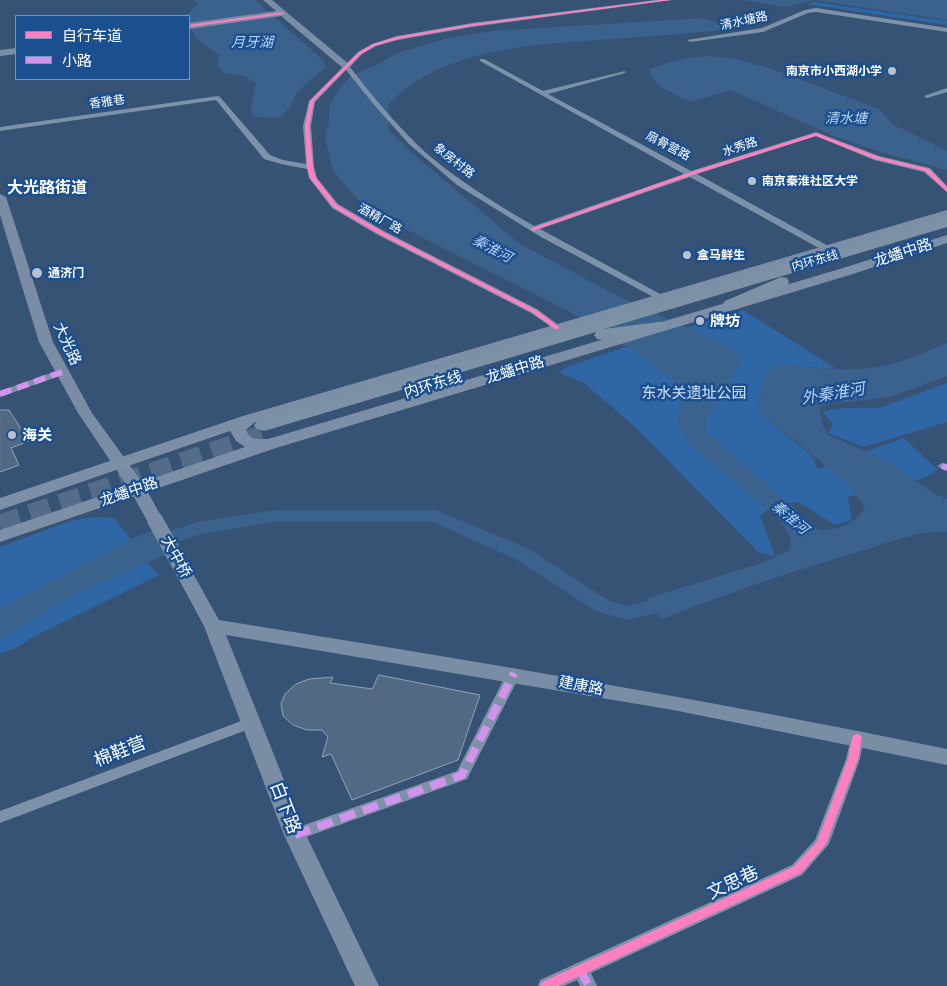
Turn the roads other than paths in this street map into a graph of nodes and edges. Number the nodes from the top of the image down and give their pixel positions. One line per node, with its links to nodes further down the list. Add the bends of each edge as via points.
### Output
1 (267, 0): 3 (street, 象房村路)
2 (669, 0): 10 (street, 酒精厂路, via 406,36 374,44 360,53)
3 (284, 12): 4 (street); 10 (street, 象房村路)
4 (190, 26)
5 (947, 30): 6 (street, 清水塘路, via 816,10 763,30)
6 (690, 40)
7 (15, 51): 8 (street)
8 (0, 53)
9 (482, 60): 13 (street, 扇骨营路)
10 (349, 70): 16 (street, 酒精厂路, via 312,101 307,126); 22 (street, 象房村路, via 432,162)
11 (623, 72): 13 (street)
12 (947, 90): 14 (street)
13 (543, 93): 17 (street, 扇骨营路)
14 (928, 96)
15 (0, 129): 16 (street, 香雅巷, via 218,98 267,156)
16 (310, 167): 31 (street, 酒精厂路, via 313,178 335,206 380,233 534,312)
17 (693, 174): 18 (street, 水秀路, via 816,134 877,158 927,170); 22 (street, 水秀路); 26 (street, 扇骨营路)
18 (947, 190)
19 (0, 197): 33 (street, 大光路, via 46,342)
20 (947, 214): 26 (main road, 龙蟠中路)
21 (947, 222): 25 (highway, 内环东线)
22 (533, 229): 30 (street, 象房村路)
23 (947, 233): 25 (highway, 内环东线)
24 (947, 239): 29 (main road, 龙蟠中路, via 848,272)
25 (905, 240): 27 (highway, 内环东线)
26 (829, 250): 28 (main road, 龙蟠中路)
27 (779, 277): 28 (highway); 29 (highway); 30 (highway, 内环东线)
28 (703, 285): 30 (main road, 龙蟠中路)
29 (730, 305): 30 (main road, 龙蟠中路)
30 (656, 311): 32 (highway); 32 (highway)
31 (557, 328): 32 (main road, 龙蟠中路); 35 (main road, 龙蟠中路)
32 (590, 333): 35 (highway, 内环东线)
33 (62, 372): 34 (street); 36 (street, 大光路, via 85,413)
34 (0, 394)
35 (263, 430): 36 (main road, 龙蟠中路); 37 (main road, 龙蟠中路)
36 (120, 462): 37 (street, 大光路); 38 (main road, 龙蟠中路)
37 (138, 489): 39 (main road, 龙蟠中路); 40 (street, 大中桥, bridge)
38 (0, 504)
39 (0, 536)
40 (213, 626): 41 (street, 建康路); 42 (street, 白下路)
41 (514, 673): 43 (street, 建康路); 46 (street, via 462,775)
42 (252, 722): 45 (street, 棉鞋营); 46 (street, 白下路)
43 (857, 738): 44 (street, 建康路); 47 (street, 文思巷, via 853,759 821,844 797,870)
44 (947, 757)
45 (0, 817)
46 (295, 835): 48 (street, 白下路)
47 (580, 970): 49 (street, 文思巷); 50 (street)
48 (367, 986)
49 (546, 986)
50 (589, 986)

